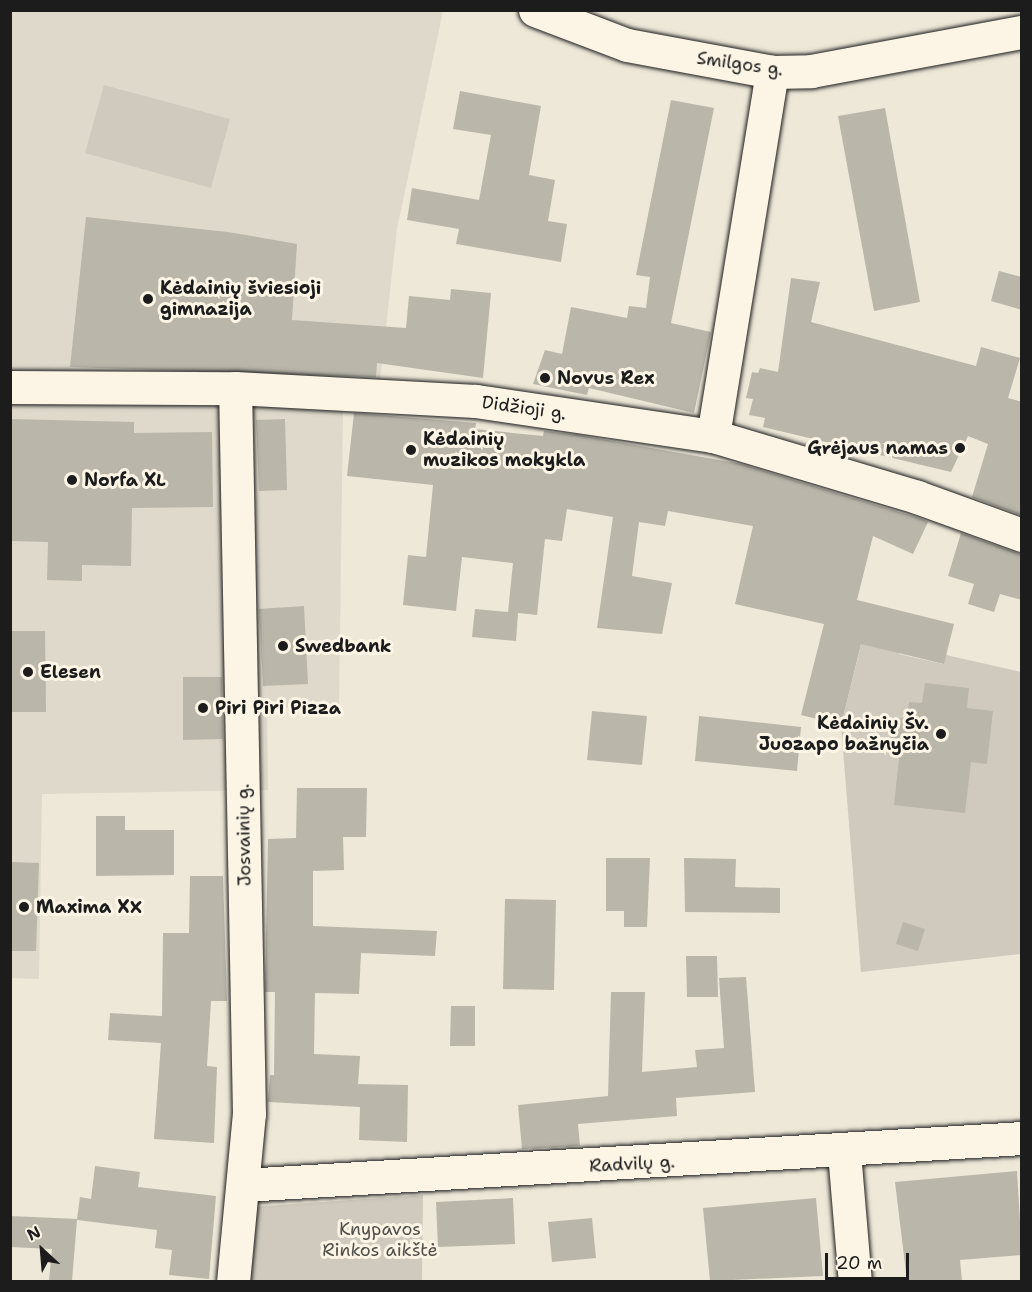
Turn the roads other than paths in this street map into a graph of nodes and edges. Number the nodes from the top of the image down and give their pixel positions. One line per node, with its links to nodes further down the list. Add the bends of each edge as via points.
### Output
1 (535, 10): 3 (street, Smilgos g., via 627,45)
2 (1022, 32): 3 (street, Smilgos g., via 811,71)
3 (772, 72): 6 (street)
4 (10, 387): 5 (street, Didžioji g.)
5 (235, 388): 6 (street, Didžioji g., via 476,401); 10 (street, Josvainių g., via 249,1114)
6 (713, 436): 7 (street, Didžioji g., via 917,497)
7 (1022, 535)
8 (1022, 1138): 9 (street, Radvilų g.)
9 (844, 1152): 10 (street, Radvilų g.); 12 (street)
10 (243, 1185): 11 (street, Josvainių g.)
11 (233, 1281)
12 (855, 1281)

